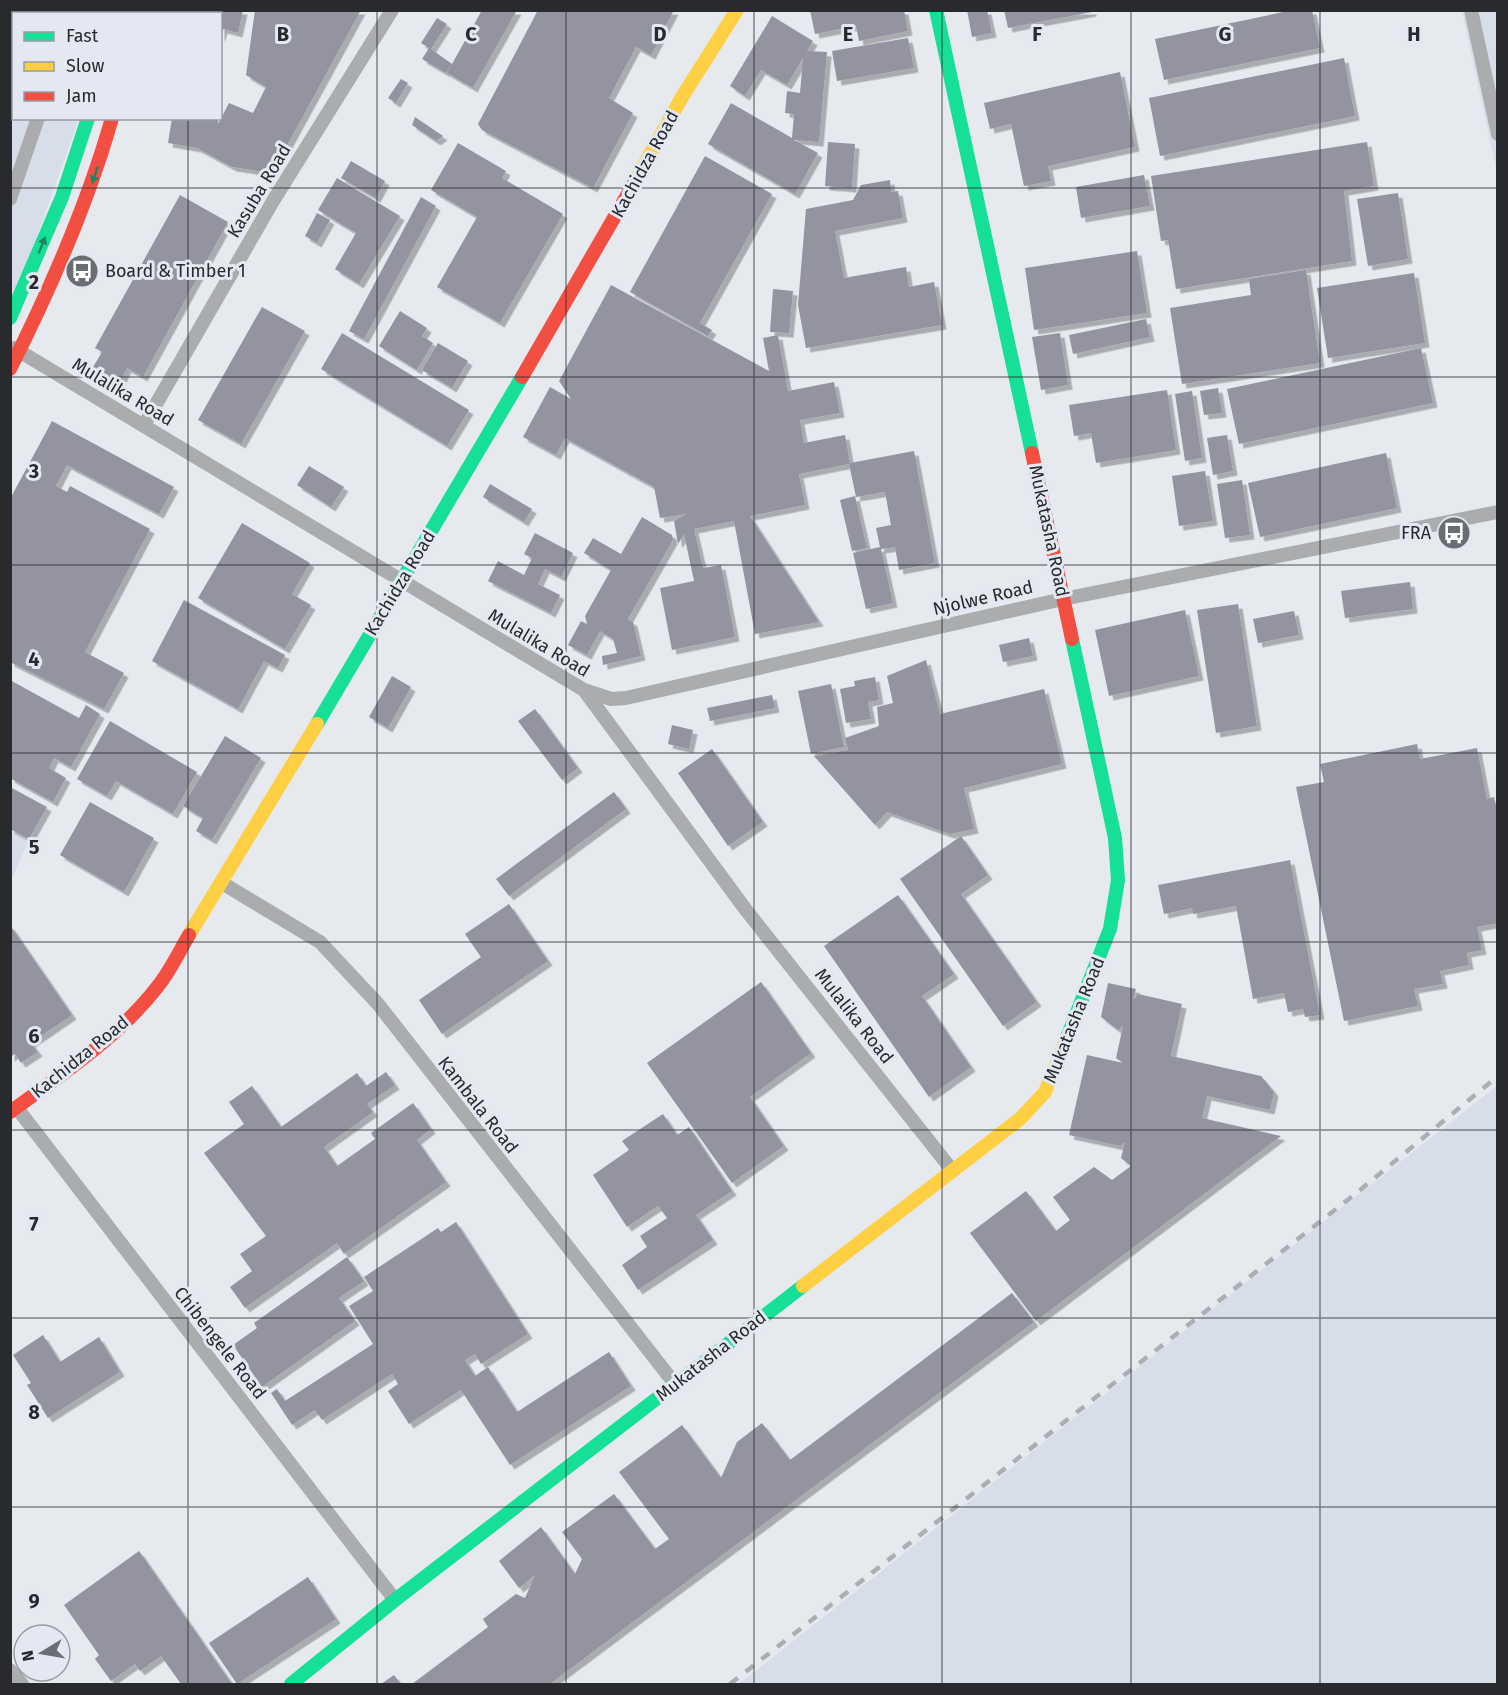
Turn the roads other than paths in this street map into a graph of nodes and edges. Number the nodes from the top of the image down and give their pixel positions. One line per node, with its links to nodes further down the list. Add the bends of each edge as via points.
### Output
1 (392, 10): 13 (street, Kasuba Road, via 273,201)
2 (737, 10): 15 (street, Kachidza Road, via 682,97 602,242)
3 (936, 10): 16 (street, Mukatasha Road)
4 (1471, 10): 8 (street)
5 (37, 120): 9 (street)
6 (87, 120): 10 (street, one-way to 6, via 62,197)
7 (111, 120): 11 (street, one-way to 11, via 81,213)
8 (1497, 134)
9 (10, 199)
10 (10, 318)
11 (15, 349): 12 (street); 13 (street, Mulalika Road)
12 (10, 369)
13 (144, 425): 15 (street, Mulalika Road)
14 (1497, 512): 16 (street, Njolwe Road)
15 (402, 583): 17 (street, Mulalika Road); 18 (street, Kachidza Road)
16 (1063, 599): 17 (street, Njolwe Road, via 626,698 611,699); 20 (street, Mukatasha Road, via 1115,838 1115,907 1110,929 1045,1092 1021,1118)
17 (584, 690): 20 (street, Mulalika Road, via 746,910)
18 (222, 883): 19 (street, Kachidza Road, via 158,986 128,1020); 21 (street, Kambala Road, via 320,942 378,1004)
19 (14, 1110): 22 (street, Chibengele Road)
20 (952, 1170): 21 (street, Mukatasha Road)
21 (675, 1384): 22 (street, Mukatasha Road)
22 (395, 1600): 25 (street, Mukatasha Road)
23 (10, 1670): 24 (street)
24 (22, 1684)
25 (291, 1684)

